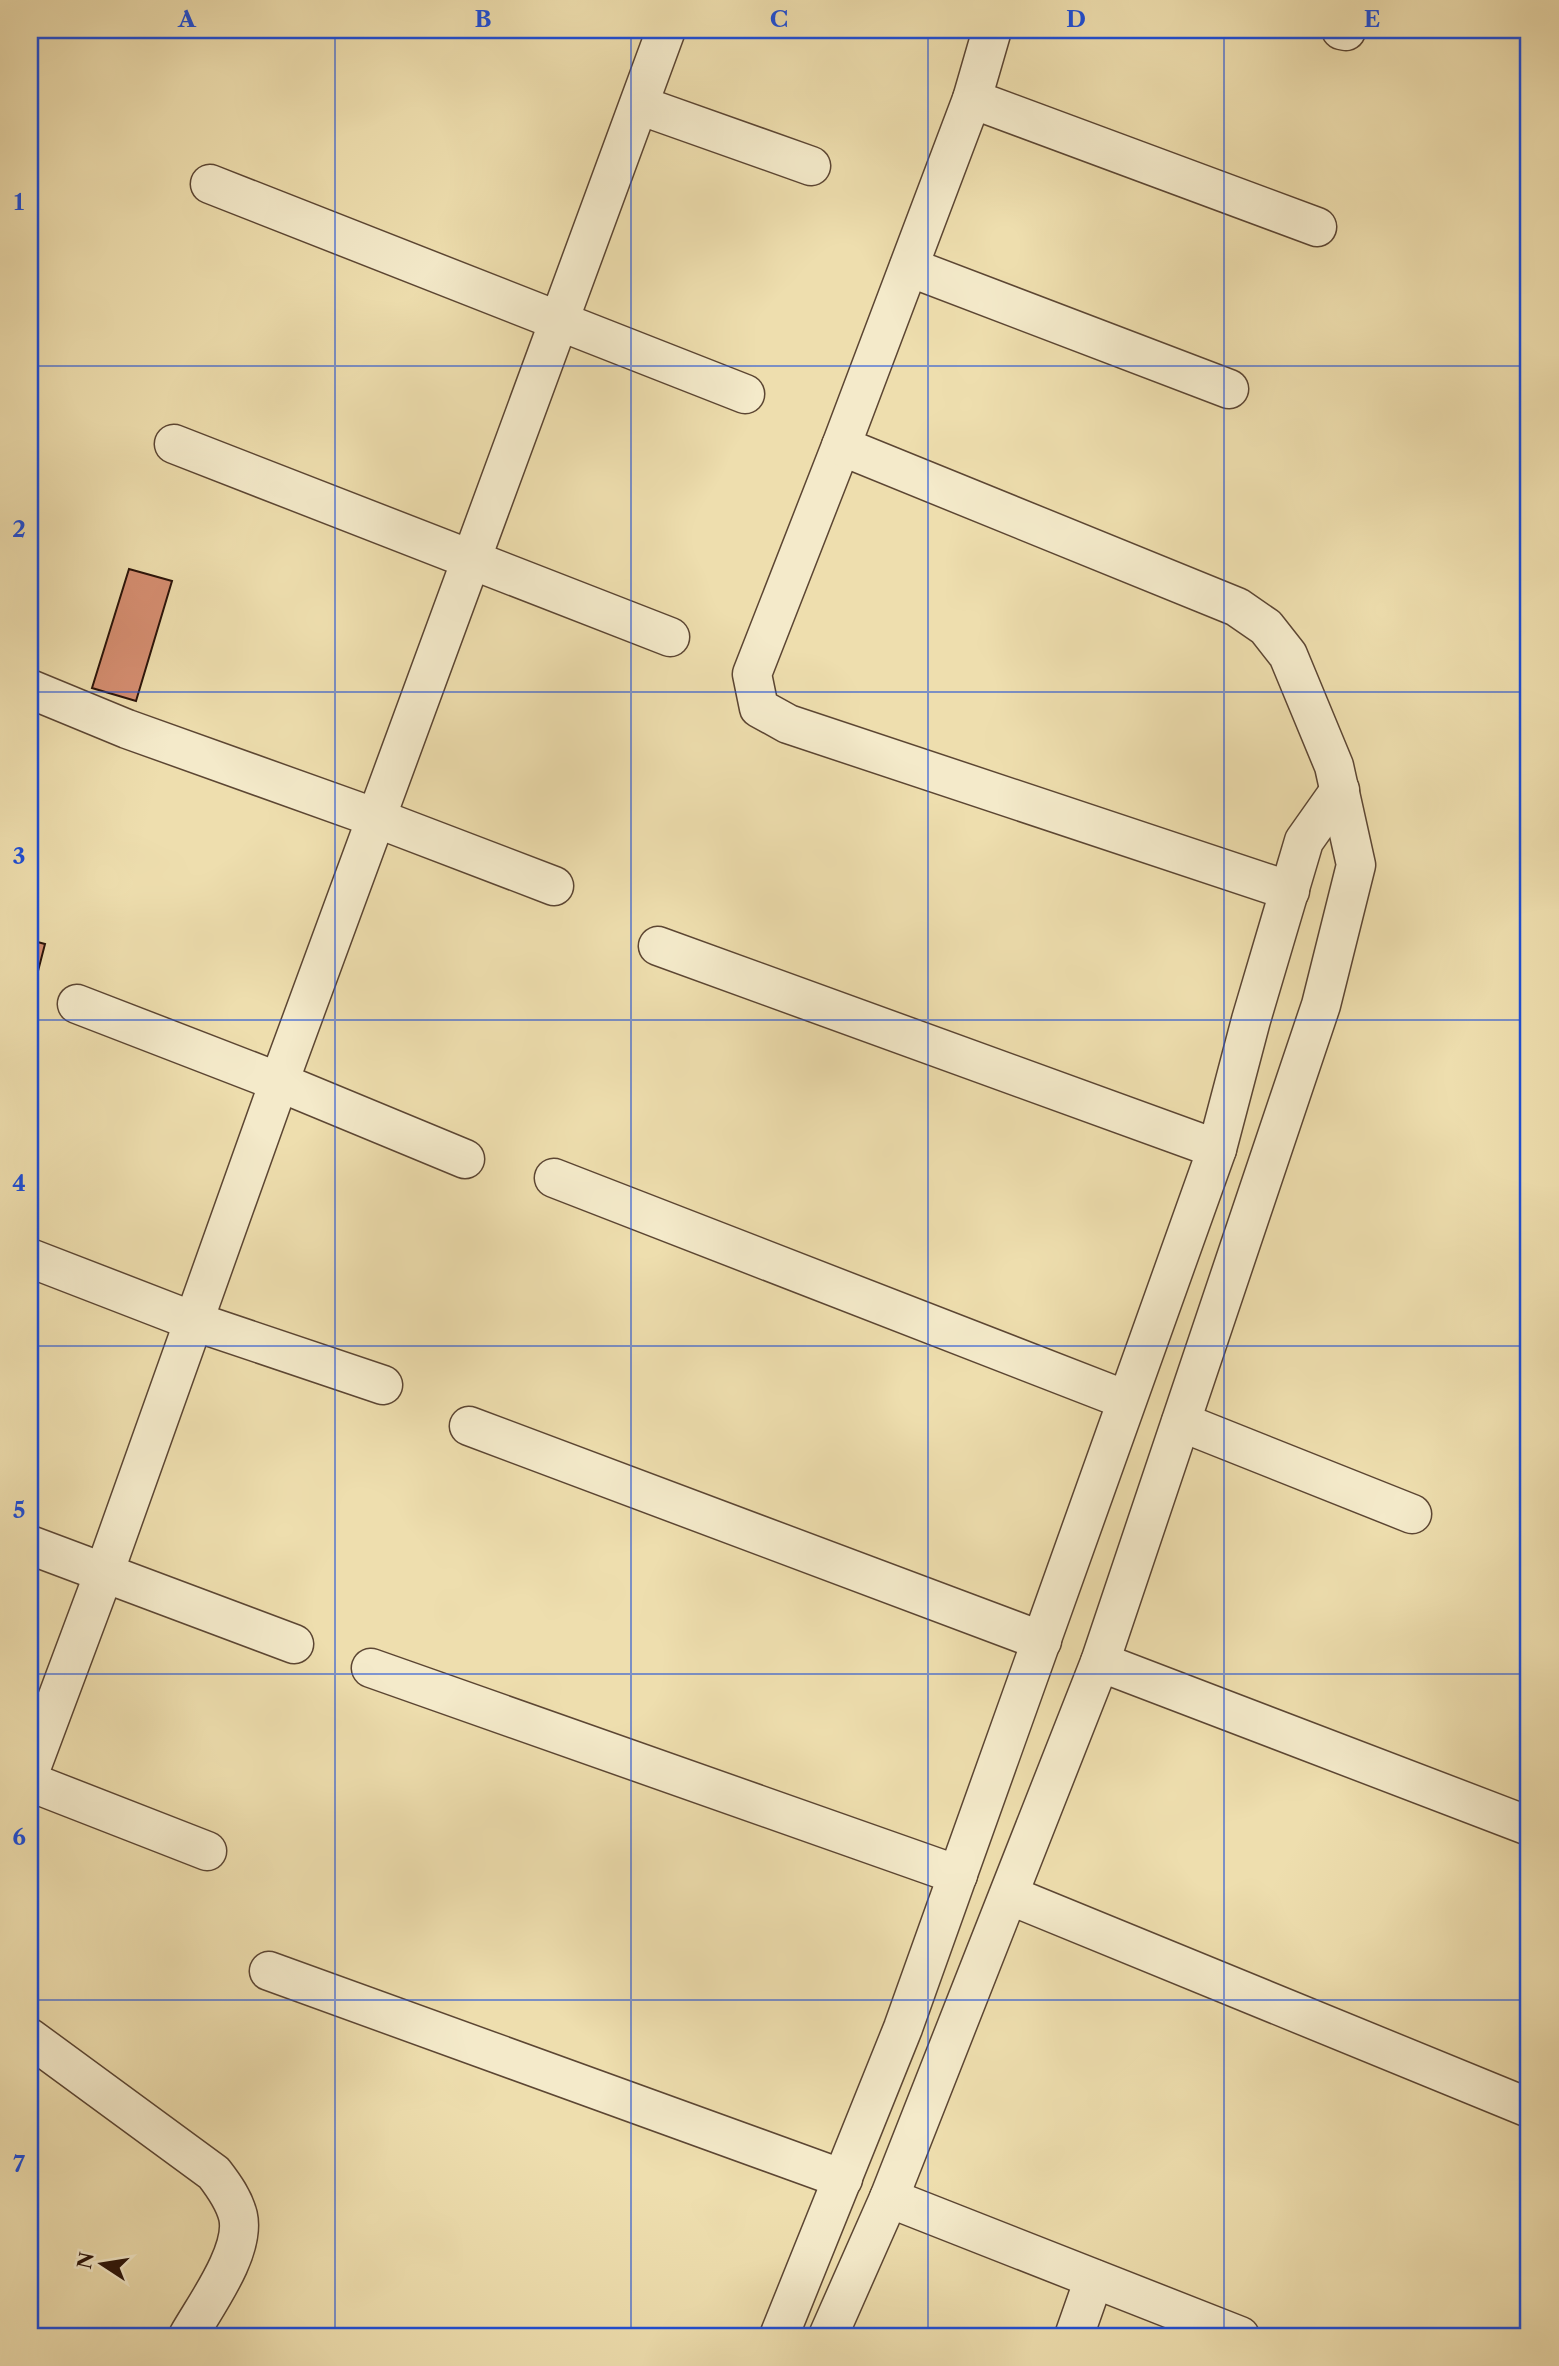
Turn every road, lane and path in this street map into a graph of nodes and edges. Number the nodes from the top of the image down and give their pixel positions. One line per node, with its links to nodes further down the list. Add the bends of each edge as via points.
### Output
1 (666, 30): 4 (street)
2 (992, 30): 3 (street)
3 (972, 99): 7 (street); 8 (street)
4 (639, 104): 5 (street); 9 (street)
5 (811, 166)
6 (210, 184): 9 (street)
7 (1317, 227)
8 (909, 267): 10 (street); 13 (street)
9 (558, 319): 11 (street); 14 (street)
10 (1229, 389)
11 (745, 394)
12 (174, 444): 14 (street)
13 (841, 446): 17 (street, via 1237,607 1266,626 1288,656); 20 (street, via 752,674 759,708 788,724)
14 (471, 560): 15 (street); 18 (street)
15 (670, 637)
16 (30, 689): 18 (street, via 127,729)
17 (1340, 790): 20 (street, via 1304,841); 24 (street, via 1356,865)
18 (376, 818): 19 (street); 25 (street)
19 (554, 886)
20 (1290, 891): 23 (street)
21 (658, 946): 26 (street)
22 (77, 1004): 25 (street)
23 (1251, 1020): 24 (street); 26 (street)
24 (1310, 1038): 33 (street)
25 (279, 1082): 27 (street); 30 (street)
26 (1217, 1149): 32 (street)
27 (465, 1159)
28 (554, 1178): 32 (street)
29 (30, 1258): 30 (street)
30 (193, 1321): 31 (street); 39 (street)
31 (383, 1385)
32 (1126, 1400): 35 (street)
33 (1181, 1422): 36 (street); 37 (street)
34 (469, 1426): 40 (street)
35 (1086, 1512): 37 (street); 40 (street)
36 (1412, 1514)
37 (1143, 1533): 42 (street)
38 (30, 1545): 39 (street)
39 (104, 1573): 41 (street); 44 (street)
40 (1042, 1641): 48 (street)
41 (294, 1644)
42 (1100, 1662): 46 (street); 49 (street)
43 (370, 1668): 48 (street)
44 (30, 1770)
45 (30, 1782): 47 (street)
46 (1529, 1826)
47 (207, 1851)
48 (958, 1875): 51 (street)
49 (1009, 1895): 53 (street); 54 (street)
50 (269, 1971): 55 (street)
51 (903, 2028): 53 (street); 55 (street)
52 (30, 2038): 58 (street, via 215,2173 230,2195 239,2218 237,2247)
53 (948, 2046): 56 (street)
54 (1529, 2108)
55 (843, 2179): 59 (street)
56 (889, 2198): 57 (street); 60 (street)
57 (1094, 2279): 61 (street); 62 (street)
58 (188, 2336)
59 (779, 2336)
60 (828, 2336)
61 (1074, 2336)
62 (1240, 2336)

